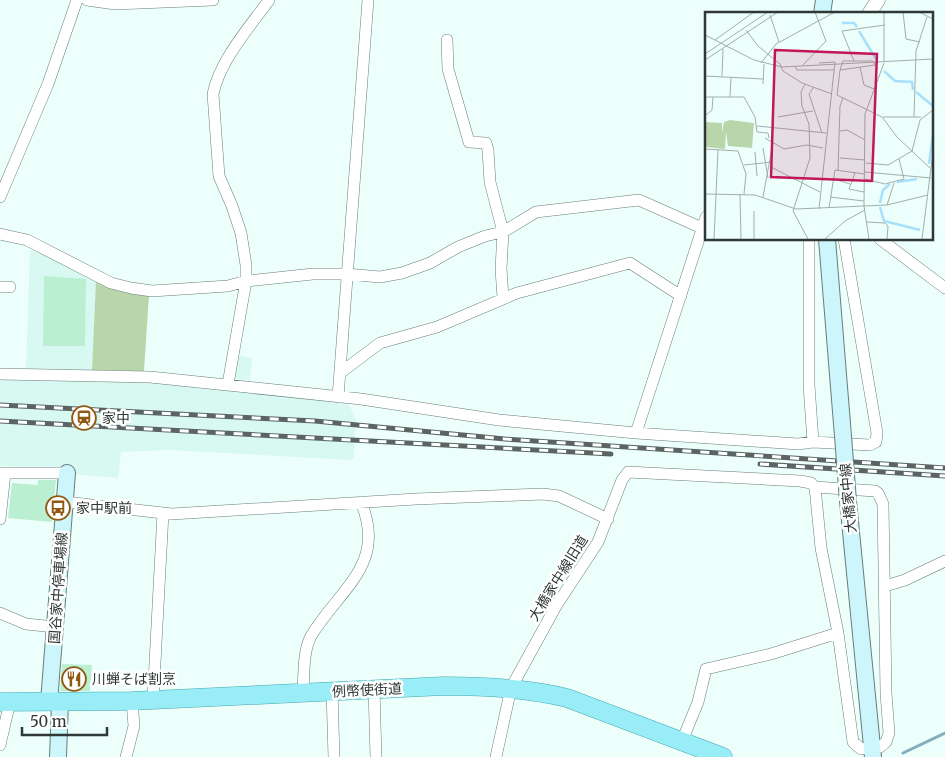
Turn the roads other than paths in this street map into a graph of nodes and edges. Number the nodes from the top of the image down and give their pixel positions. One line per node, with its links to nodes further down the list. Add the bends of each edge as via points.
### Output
1 (77, 0): 10 (street, via 48,84)
2 (87, 0): 7 (street)
3 (213, 0): 7 (street)
4 (269, 0): 19 (street, via 232,54 213,94 219,176 241,233)
5 (368, 0): 18 (street)
6 (878, 0): 8 (street)
7 (115, 2)
8 (869, 12)
9 (446, 40): 12 (street, via 448,69 469,142 486,143 490,182)
10 (0, 197)
11 (704, 223): 12 (street, via 639,200 536,212); 21 (street)
12 (503, 232): 18 (street, via 485,236 402,273 380,277); 22 (street)
13 (0, 234): 19 (street, via 27,240 110,283 131,288 152,291 197,289)
14 (809, 240): 28 (street)
15 (827, 240): 52 (main road, 大橋家中線, bridge)
16 (844, 240): 28 (street, via 870,384 876,442 870,445)
17 (881, 240): 20 (street)
18 (347, 274): 19 (street); 23 (street)
19 (246, 281): 25 (street)
20 (945, 288)
21 (681, 296): 22 (street, via 630,263); 27 (street)
22 (503, 298): 23 (street, via 437,327 380,342)
23 (340, 373): 26 (street)
24 (0, 374): 25 (street, via 150,377)
25 (228, 384): 26 (street)
26 (338, 397): 27 (street, via 499,420)
27 (636, 433): 28 (street, via 798,444)
28 (812, 442)
29 (2, 473): 30 (street); 35 (street)
30 (67, 473): 32 (main road, 国谷家中停車場線)
31 (815, 487): 36 (street, 大橋家中線旧道, via 800,481 628,472); 38 (street, via 874,490 878,493 883,504); 41 (street, via 821,548)
32 (65, 502): 34 (street); 40 (main road, 国谷家中停車場線)
33 (361, 502): 34 (street); 36 (street, via 551,495); 45 (street, via 369,542 367,556 310,638 304,664)
34 (162, 513): 46 (street)
35 (0, 519)
36 (608, 519): 42 (street, 大橋家中線旧道, via 598,542 556,606)
37 (945, 560): 38 (street)
38 (885, 586): 52 (street, via 889,733 886,742)
39 (0, 613): 40 (street, via 26,624)
40 (55, 627): 49 (main road, 国谷家中停車場線)
41 (838, 633): 50 (street, via 771,654 706,669 698,702); 52 (street, via 853,742)
42 (511, 688): 43 (main road, 例幣使街道); 50 (main road, 例幣使街道, via 567,698); 57 (street, 大橋家中線旧道)
43 (374, 689): 44 (main road, 例幣使街道); 56 (street)
44 (332, 691): 45 (main road, 例幣使街道); 55 (street)
45 (304, 693): 46 (main road, 例幣使街道)
46 (154, 700): 47 (main road, 例幣使街道)
47 (132, 701): 49 (main road, 例幣使街道); 54 (street, via 134,726)
48 (5, 702): 49 (main road, 例幣使街道); 51 (street)
49 (55, 702): 53 (main road, 国谷家中停車場線)
50 (682, 741): 58 (main road, 例幣使街道)
51 (0, 746)
52 (872, 753)
53 (58, 757)
54 (126, 757)
55 (334, 757)
56 (376, 757)
57 (496, 757)
58 (723, 757)

